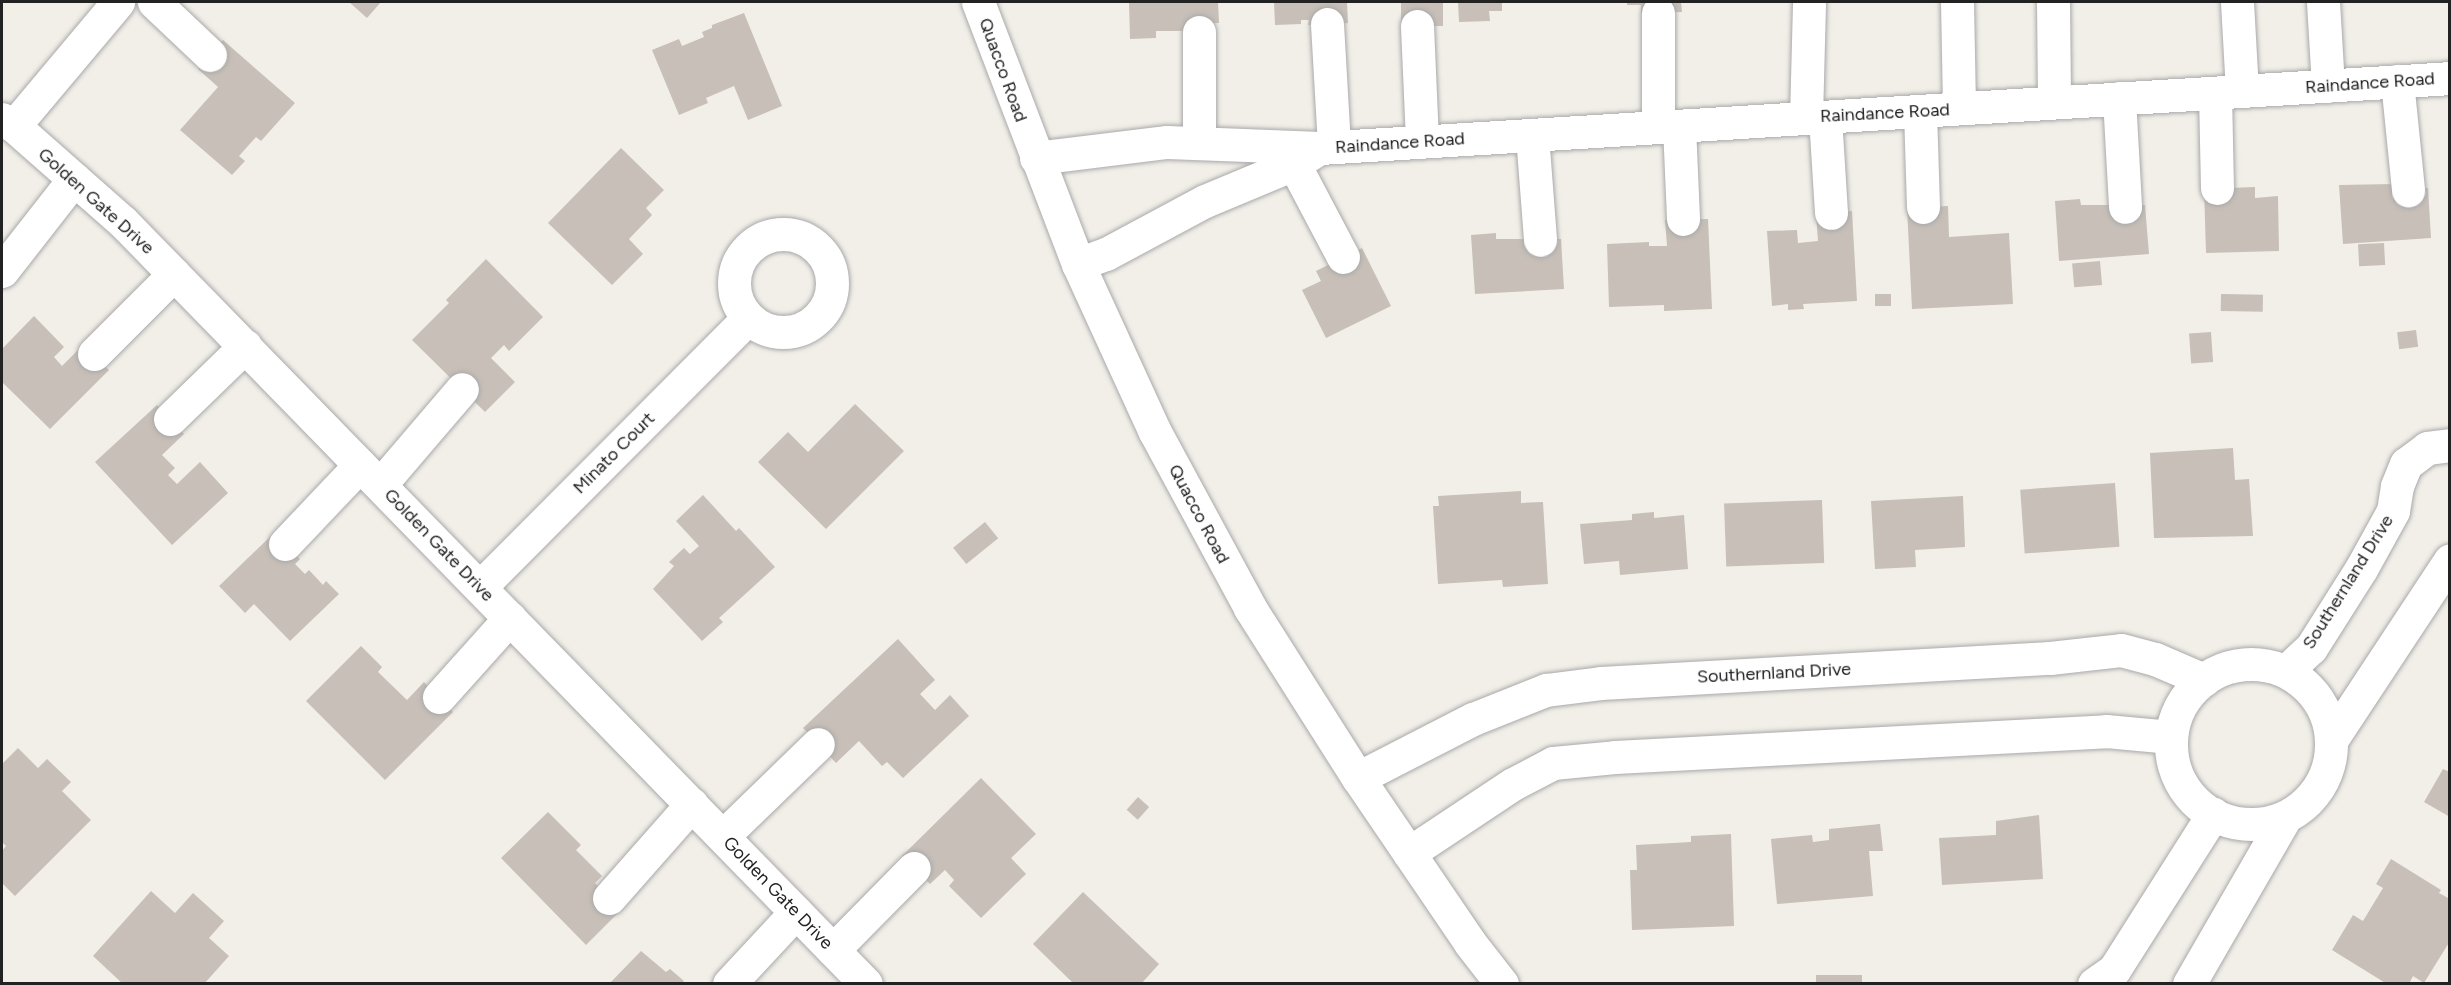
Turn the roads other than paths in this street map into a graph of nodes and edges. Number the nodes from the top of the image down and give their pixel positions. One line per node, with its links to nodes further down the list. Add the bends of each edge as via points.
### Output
1 (118, 2): 23 (street)
2 (154, 2): 13 (street)
3 (978, 2): 29 (street, Quacco Road)
4 (1957, 2): 20 (street)
5 (2053, 2): 19 (street)
6 (2237, 2): 17 (street)
7 (2323, 2): 16 (street)
8 (1809, 4): 22 (street)
9 (1658, 13): 24 (street)
10 (1327, 24): 28 (street)
11 (1417, 26): 26 (street)
12 (1199, 32): 27 (street)
13 (210, 55)
14 (2450, 78): 15 (street, Raindance Road)
15 (2397, 81): 16 (street, Raindance Road); 32 (street)
16 (2328, 86): 17 (street, Raindance Road)
17 (2229, 92): 18 (street, Raindance Road); 31 (street)
18 (2119, 98): 19 (street, Raindance Road); 34 (street)
19 (2054, 102): 20 (street, Raindance Road)
20 (1959, 108): 21 (street, Raindance Road)
21 (1920, 111): 22 (street, Raindance Road); 33 (street)
22 (1816, 117): 24 (street, Raindance Road); 35 (street)
23 (8, 123): 30 (street, Golden Gate Drive)
24 (1668, 126): 25 (street, Raindance Road); 36 (street)
25 (1532, 135): 26 (street, Raindance Road); 37 (street)
26 (1422, 141): 28 (street, Raindance Road)
27 (1199, 143): 28 (street, Raindance Road); 29 (street, Raindance Road, via 1167,142)
28 (1316, 153): 38 (street); 39 (street, Raindance Road, via 1205,201 1106,254)
29 (1036, 158): 39 (street, Quacco Road)
30 (74, 179): 40 (street); 41 (street, Golden Gate Drive)
31 (2217, 188)
32 (2408, 190)
33 (1923, 207)
34 (2125, 207)
35 (1831, 213)
36 (1683, 219)
37 (1540, 240)
38 (1343, 257)
39 (1078, 264): 59 (street, Quacco Road, via 1155,432 1250,608)
40 (2, 271)
41 (174, 274): 43 (street, Golden Gate Drive); 44 (street)
42 (748, 318): 51 (street, Minato Court)
43 (245, 346): 46 (street); 48 (street, Golden Gate Drive)
44 (94, 354)
45 (462, 389): 48 (street)
46 (170, 419)
47 (2450, 446): 53 (street, Southernland Drive, via 2427,448 2406,464 2393,511 2361,569 2311,648)
48 (370, 475): 49 (street); 51 (street, Golden Gate Drive)
49 (285, 544)
50 (2450, 560): 57 (street)
51 (480, 587): 52 (street, Golden Gate Drive)
52 (510, 618): 55 (street); 60 (street, Golden Gate Drive)
53 (2286, 671): 54 (street, via 2261,664 2216,671); 57 (street, via 2310,688 2321,705)
54 (2204, 680): 56 (street, via 2192,688 2177,711); 59 (street, Southernland Drive, via 2155,659 2121,650 2050,658 1601,683 1535,694 1473,719)
55 (439, 697)
56 (2170, 737): 61 (street, via 2174,768 2200,807); 64 (street, via 2106,731 1553,763 1513,784)
57 (2332, 739): 62 (street, via 2328,766 2300,809)
58 (818, 744): 63 (street)
59 (1358, 778): 64 (street, Quacco Road)
60 (692, 804): 63 (street, Golden Gate Drive); 66 (street)
61 (2213, 814): 62 (street, via 2229,822 2258,825); 72 (street, via 2114,970)
62 (2285, 818): 73 (street)
63 (723, 836): 67 (street, Golden Gate Drive)
64 (1409, 853): 71 (street, Quacco Road)
65 (914, 868): 68 (street)
66 (609, 898)
67 (796, 912): 68 (street, Golden Gate Drive); 69 (street)
68 (833, 950): 70 (street, Golden Gate Drive)
69 (729, 984)
70 (866, 984)
71 (1502, 984)
72 (2094, 984)
73 (2189, 984)

